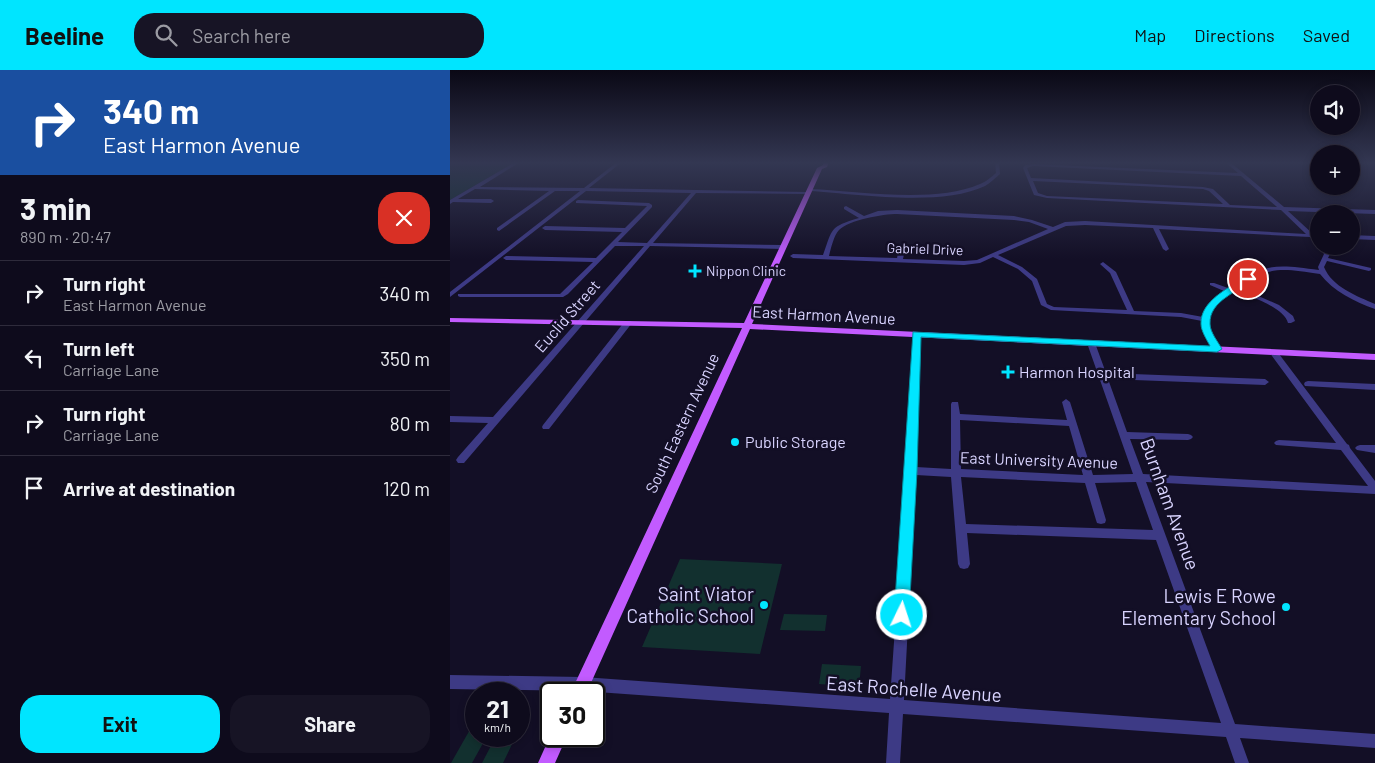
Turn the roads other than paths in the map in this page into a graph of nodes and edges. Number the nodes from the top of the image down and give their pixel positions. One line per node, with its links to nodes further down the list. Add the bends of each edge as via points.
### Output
1 (463, 194): 11 (street)
2 (547, 194): 23 (street)
3 (578, 194): 48 (street)
4 (692, 194): 31 (street, Euclid Street)
5 (808, 194): 33 (main road, South Eastern Avenue)
6 (871, 194): 7 (street)
7 (942, 194)
8 (1037, 194): 14 (street)
9 (1214, 194): 14 (street)
10 (1265, 194): 16 (street)
11 (451, 201): 12 (street)
12 (491, 201)
13 (578, 202): 25 (street, via 650,204)
14 (1228, 206): 16 (street)
15 (846, 208): 19 (street)
16 (1283, 209): 17 (street); 26 (street)
17 (1375, 212)
18 (960, 215): 19 (street, via 885,212); 20 (street); 24 (street, via 1030,221)
19 (863, 218): 39 (street, via 835,230)
20 (958, 225)
21 (1155, 227): 24 (street, Gabriel Drive, via 1085,223 1065,224); 27 (street, Gabriel Drive); 34 (street)
22 (545, 228): 25 (street)
23 (499, 229)
24 (1053, 229): 37 (street, Gabriel Drive)
25 (627, 230): 30 (street)
26 (1310, 235)
27 (1310, 236)
28 (1360, 237): 29 (street)
29 (1375, 238)
30 (614, 244): 31 (street); 41 (street)
31 (648, 244): 33 (street); 55 (street, Euclid Street)
32 (903, 245): 42 (street)
33 (783, 247): 57 (main road, South Eastern Avenue)
34 (1166, 249)
35 (1327, 255): 40 (street)
36 (793, 256): 39 (street, Gabriel Drive)
37 (995, 256): 42 (street, Gabriel Drive, via 964,263); 51 (street, via 1020,268 1034,280 1042,302 1048,307)
38 (506, 258): 41 (street)
39 (825, 258): 42 (street, Gabriel Drive)
40 (1326, 259): 44 (street); 45 (street, via 1321,266)
41 (598, 260): 49 (street, via 561,296)
42 (900, 261)
43 (1103, 264): 51 (street, via 1113,272)
44 (1369, 269)
45 (1322, 272): 47 (street, via 1261,270); 50 (street, via 1336,286)
46 (1212, 284): 47 (street)
47 (1232, 290): 53 (street, via 1220,297 1208,311); 54 (street, via 1276,306 1291,317)
48 (450, 295)
49 (460, 295)
50 (1375, 307)
51 (1132, 313): 53 (street, via 1181,315)
52 (450, 320): 55 (main road, East Harmon Avenue)
53 (1206, 320): 60 (street, via 1205,325)
54 (1291, 321)
55 (581, 322): 56 (main road, East Harmon Avenue); 71 (street, Euclid Street)
56 (628, 323): 57 (main road, East Harmon Avenue); 73 (street)
57 (747, 326): 58 (main road, East Harmon Avenue); 91 (main road, South Eastern Avenue)
58 (916, 334): 59 (main road, East Harmon Avenue); 81 (street)
59 (1092, 343): 60 (main road, East Harmon Avenue); 63 (street, Burnham Avenue)
60 (1217, 349): 61 (main road, East Harmon Avenue)
61 (1273, 352): 62 (main road, East Harmon Avenue); 77 (street)
62 (1375, 357)
63 (1102, 374): 64 (street); 74 (street, Burnham Avenue)
64 (1265, 382)
65 (1308, 384): 66 (street)
66 (1375, 388)
67 (1066, 402): 72 (street)
68 (956, 404): 69 (street)
69 (956, 417): 72 (street); 82 (street)
70 (450, 419): 71 (street)
71 (496, 420): 80 (street, Euclid Street)
72 (1072, 423): 84 (street)
73 (546, 427)
74 (1124, 435): 75 (street); 83 (street, Burnham Avenue)
75 (1188, 437)
76 (1279, 443): 77 (street)
77 (1346, 447): 85 (street)
78 (1360, 448): 79 (street)
79 (1375, 448)
80 (461, 460)
81 (911, 471): 82 (street, East University Avenue); 94 (street)
82 (956, 473): 84 (street, East University Avenue); 87 (street)
83 (1140, 478): 84 (street, East University Avenue); 85 (street, East University Avenue); 88 (street, Burnham Avenue)
84 (1089, 479): 86 (street)
85 (1375, 489)
86 (1101, 520)
87 (962, 528): 88 (street); 89 (street)
88 (1160, 535): 95 (street, Burnham Avenue)
89 (964, 564)
90 (450, 682): 92 (street, East Rochelle Avenue)
91 (583, 682)
92 (540, 687)
93 (605, 690): 94 (street, East Rochelle Avenue)
94 (896, 706): 95 (street, East Rochelle Avenue); 99 (street)
95 (1231, 732): 96 (street, East Rochelle Avenue); 100 (street, Burnham Avenue)
96 (1375, 741)
97 (554, 747): 98 (main road)
98 (546, 763)
99 (892, 763)
100 (1242, 763)

